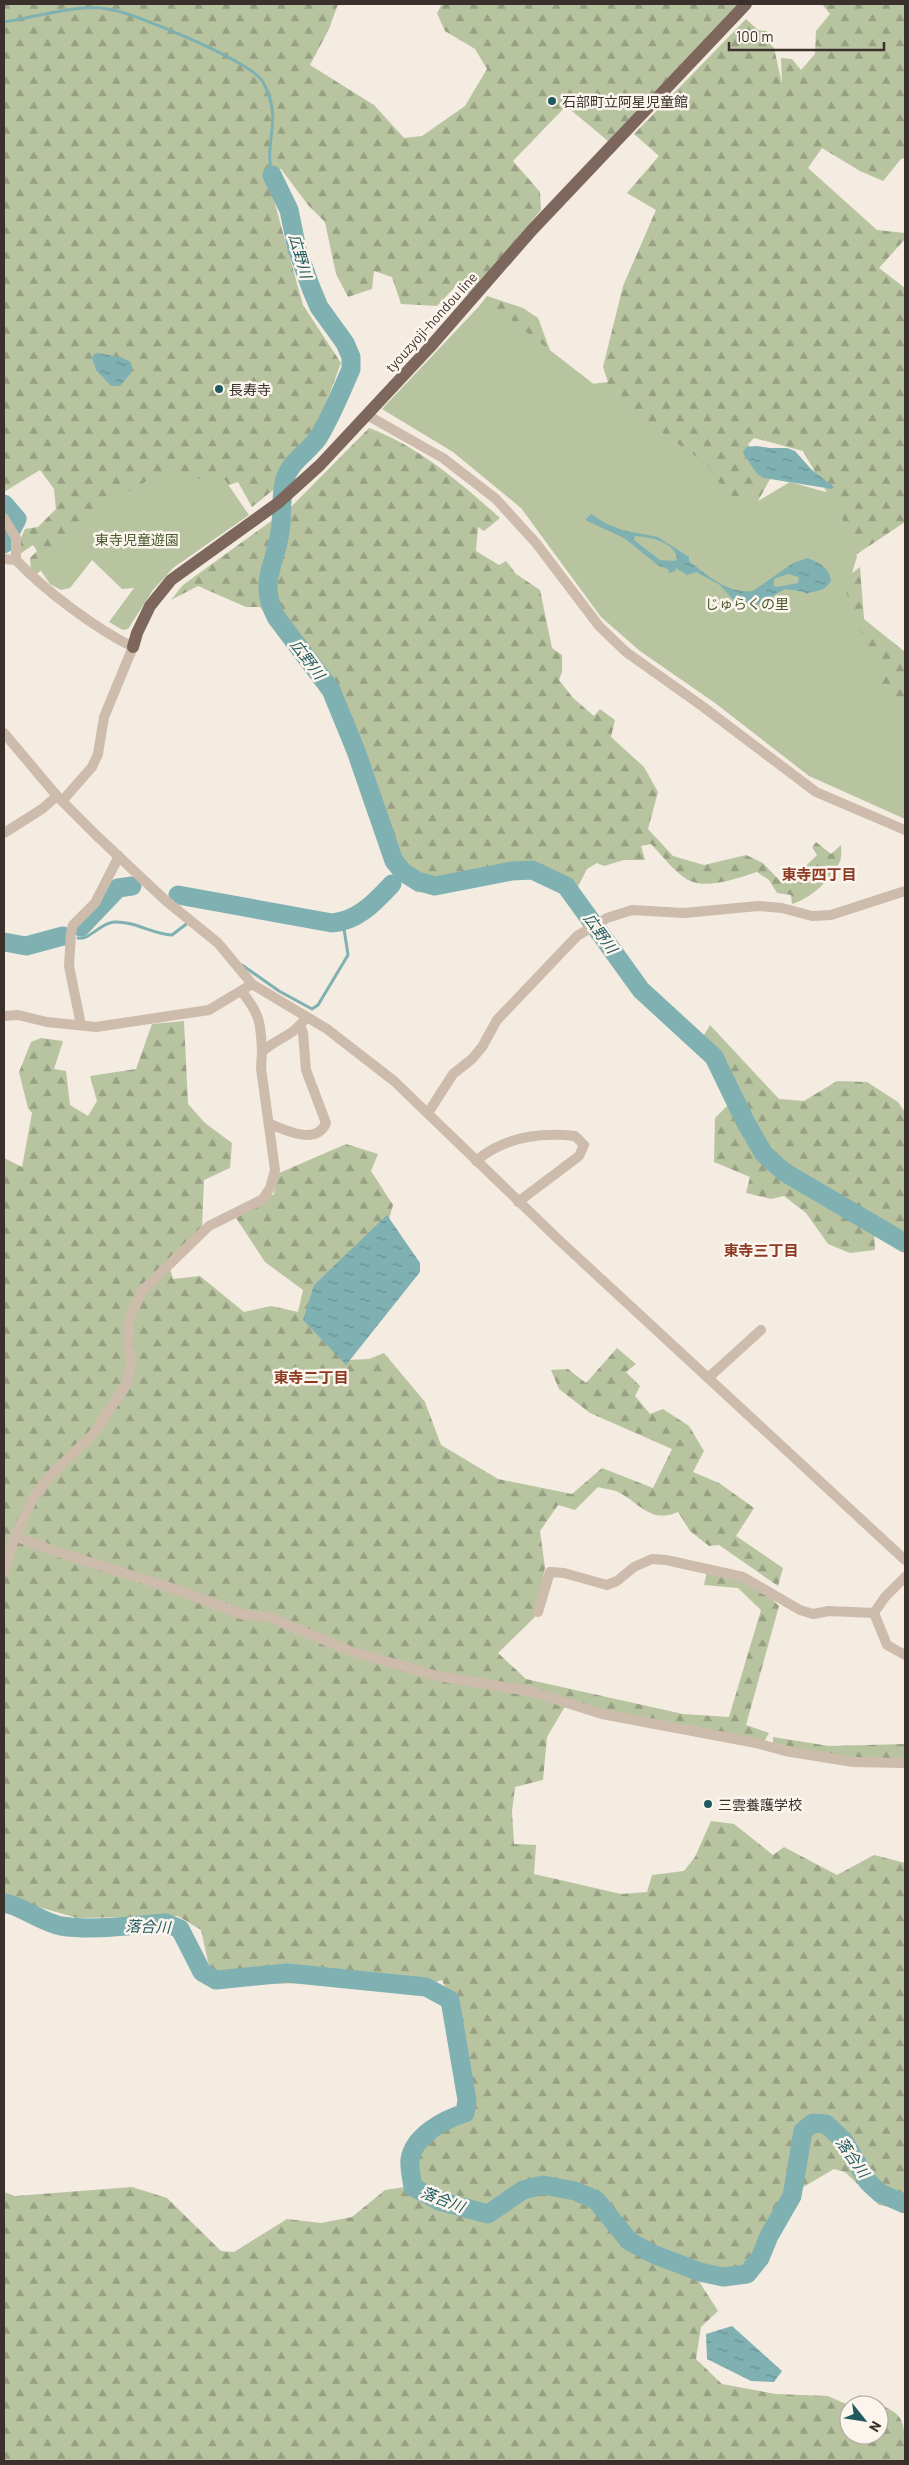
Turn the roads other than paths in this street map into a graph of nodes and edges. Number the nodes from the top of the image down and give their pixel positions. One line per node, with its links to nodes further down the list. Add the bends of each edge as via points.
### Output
1 (746, 4): 2 (main road, tyouzyoji-hondou line, via 532,230)
2 (367, 415): 6 (main road, tyouzyoji-hondou line, via 296,488 171,580 150,606); 9 (street, via 443,458 496,499 536,543 599,626 626,652 810,789)
3 (4, 518): 5 (street, via 16,538)
4 (4, 559): 5 (street)
5 (16, 560): 6 (street, via 29,574 110,636)
6 (133, 646): 8 (street, via 104,718 98,754 92,767)
7 (4, 734): 8 (street)
8 (60, 798): 10 (street); 11 (street)
9 (905, 830)
10 (4, 833)
11 (119, 856): 13 (street, via 165,900 218,943); 17 (street, via 94,902 73,925 70,933 69,966)
12 (905, 891): 19 (street, via 831,915 812,916 758,906 684,913 632,910 607,918 577,936 497,1020 482,1047 453,1074)
13 (252, 984): 14 (street); 16 (street)
14 (242, 992): 17 (street, via 209,1010 96,1027); 18 (street, via 261,1021)
15 (4, 1016): 17 (street, via 18,1015)
16 (303, 1022): 18 (street, via 288,1037 269,1045); 19 (street, via 353,1047); 20 (street, via 306,1070 326,1123 324,1128 310,1135 298,1135)
17 (81, 1025)
18 (262, 1052): 20 (street, via 261,1068)
19 (428, 1113): 21 (street)
20 (270, 1124): 25 (street, via 275,1170 270,1188 263,1199 209,1226 142,1291 129,1320 131,1365 127,1382 95,1432 50,1476 33,1498)
21 (476, 1161): 22 (street); 22 (street, via 493,1148 524,1136 575,1136 584,1145 579,1156)
22 (518, 1202): 24 (street)
23 (761, 1330): 24 (street)
24 (708, 1378): 26 (street)
25 (15, 1536): 27 (street); 32 (street, via 244,1615 269,1617 350,1651 437,1676 529,1691 619,1718 785,1751 853,1762)
26 (905, 1560)
27 (4, 1571)
28 (905, 1577): 30 (street, via 885,1596)
29 (538, 1612): 30 (street, via 550,1572 607,1585 652,1559 743,1577 807,1612)
30 (874, 1613): 31 (street, via 887,1645)
31 (905, 1656)
32 (905, 1763)

